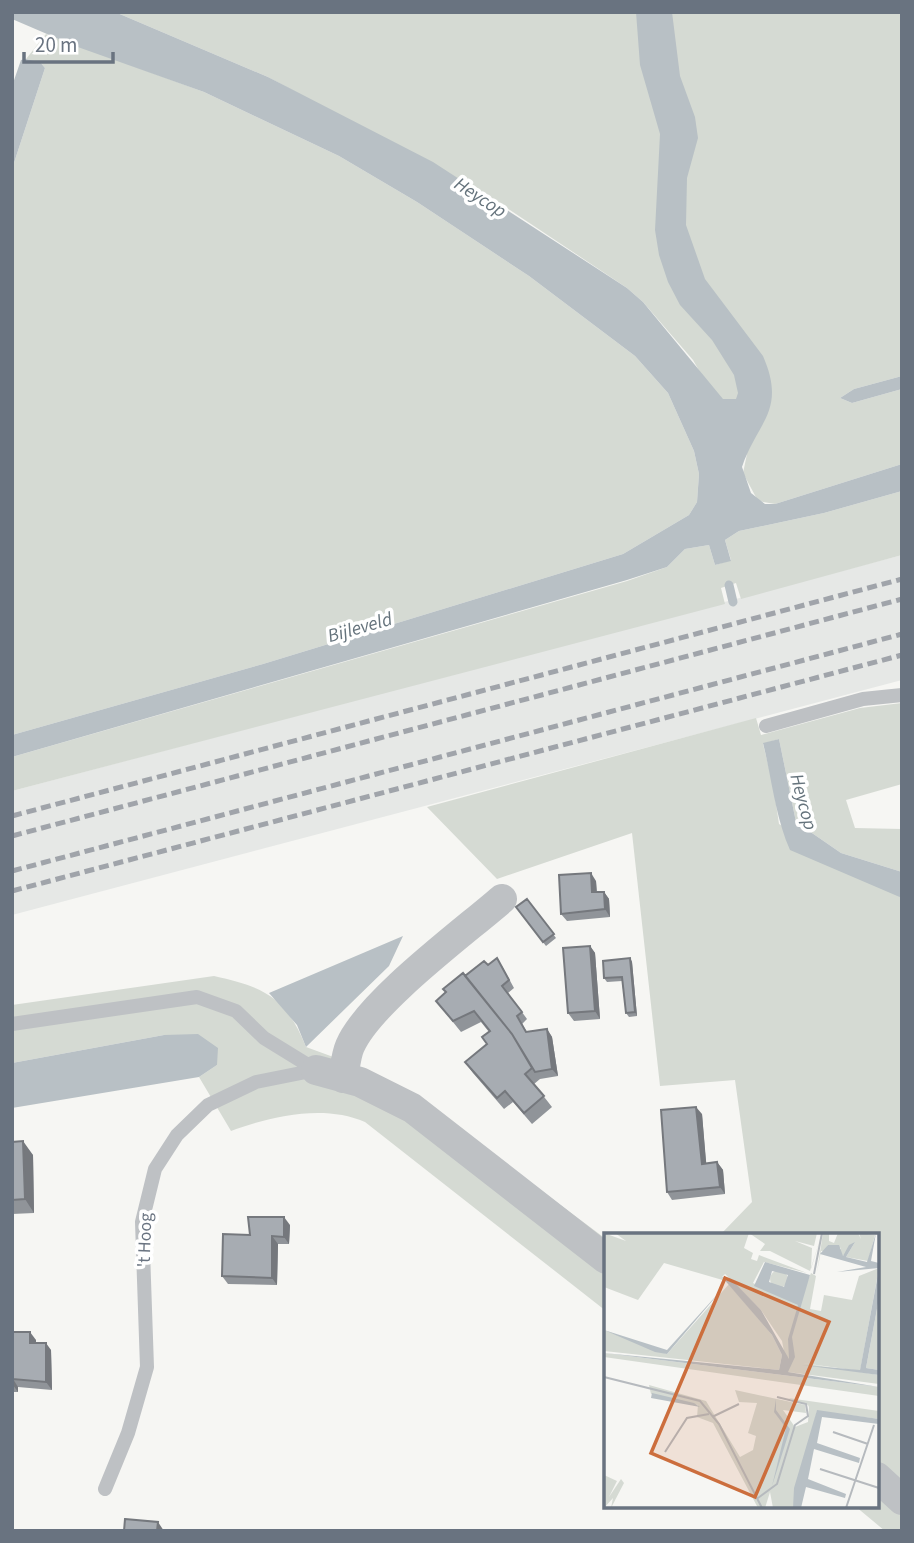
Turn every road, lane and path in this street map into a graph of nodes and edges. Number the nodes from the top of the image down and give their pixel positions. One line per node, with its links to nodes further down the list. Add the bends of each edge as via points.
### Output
1 (902, 695): 2 (lane, via 863,699)
2 (766, 726)
3 (502, 899): 5 (street, via 365,1022)
4 (12, 1024): 5 (lane, via 197,997 236,1011 264,1038)
5 (329, 1074): 6 (street, via 360,1082 411,1108); 8 (lane, 't Hoog, via 256,1082 208,1105 177,1135 155,1169 142,1222 147,1367 128,1433)
6 (604, 1257)
7 (879, 1479): 9 (street)
8 (105, 1489)
9 (902, 1500)

